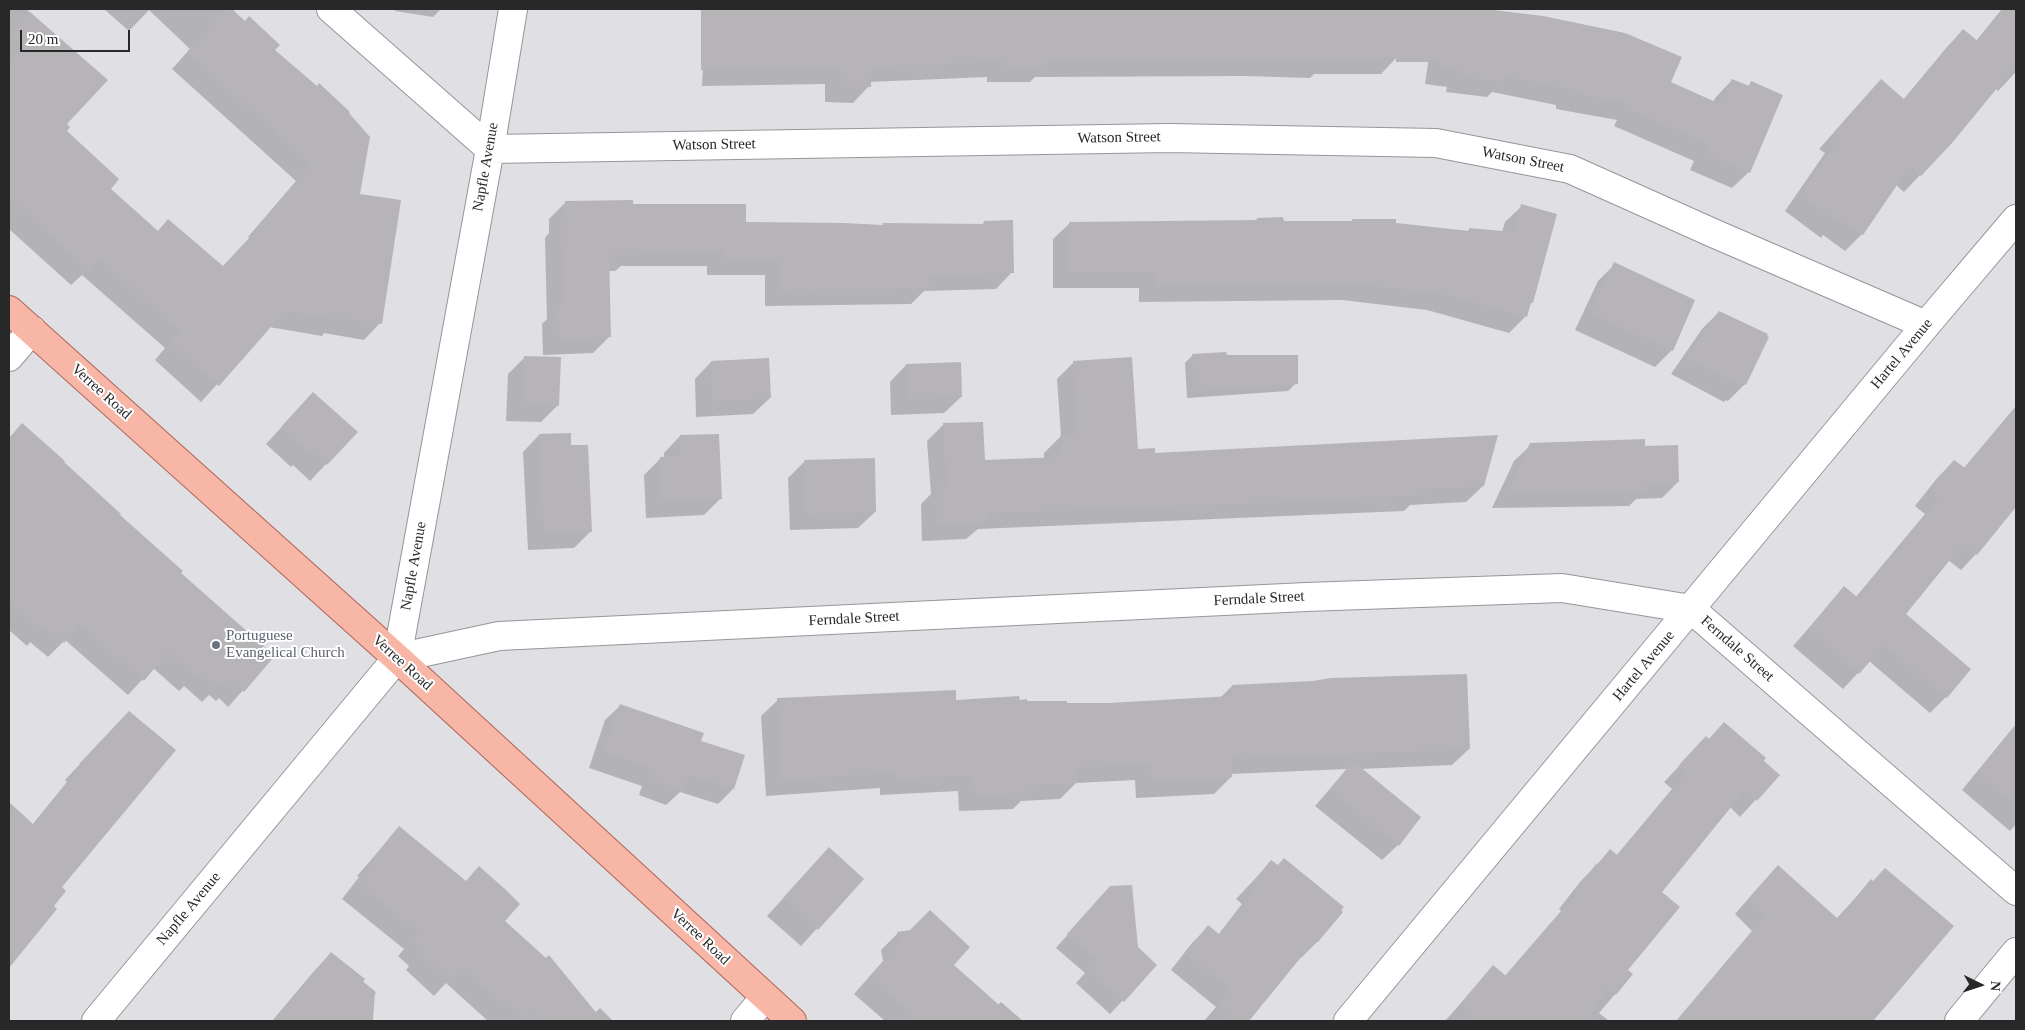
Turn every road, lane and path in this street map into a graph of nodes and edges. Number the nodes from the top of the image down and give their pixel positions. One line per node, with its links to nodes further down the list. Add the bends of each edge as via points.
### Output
1 (331, 9): 3 (street)
2 (513, 9): 3 (street, Napfle Avenue)
3 (490, 149): 6 (street, Watson Street, via 1169,138 1436,143 1570,168); 10 (street, Napfle Avenue)
4 (2016, 219): 6 (street, Hartel Avenue)
5 (9, 310): 7 (main road, Verree Road)
6 (1926, 324): 9 (street, Hartel Avenue)
7 (32, 330): 8 (street); 10 (main road, Verree Road)
8 (9, 357)
9 (1691, 609): 10 (street, Ferndale Street, via 1562,588 1306,597 499,636); 11 (street, Ferndale Street); 17 (street, Hartel Avenue)
10 (397, 658): 13 (main road, Verree Road); 14 (street, Napfle Avenue)
11 (2016, 891)
12 (2016, 952): 18 (street)
13 (765, 997): 15 (street); 16 (main road, Verree Road)
14 (96, 1021)
15 (745, 1021)
16 (792, 1021)
17 (1348, 1021)
18 (1958, 1021)

